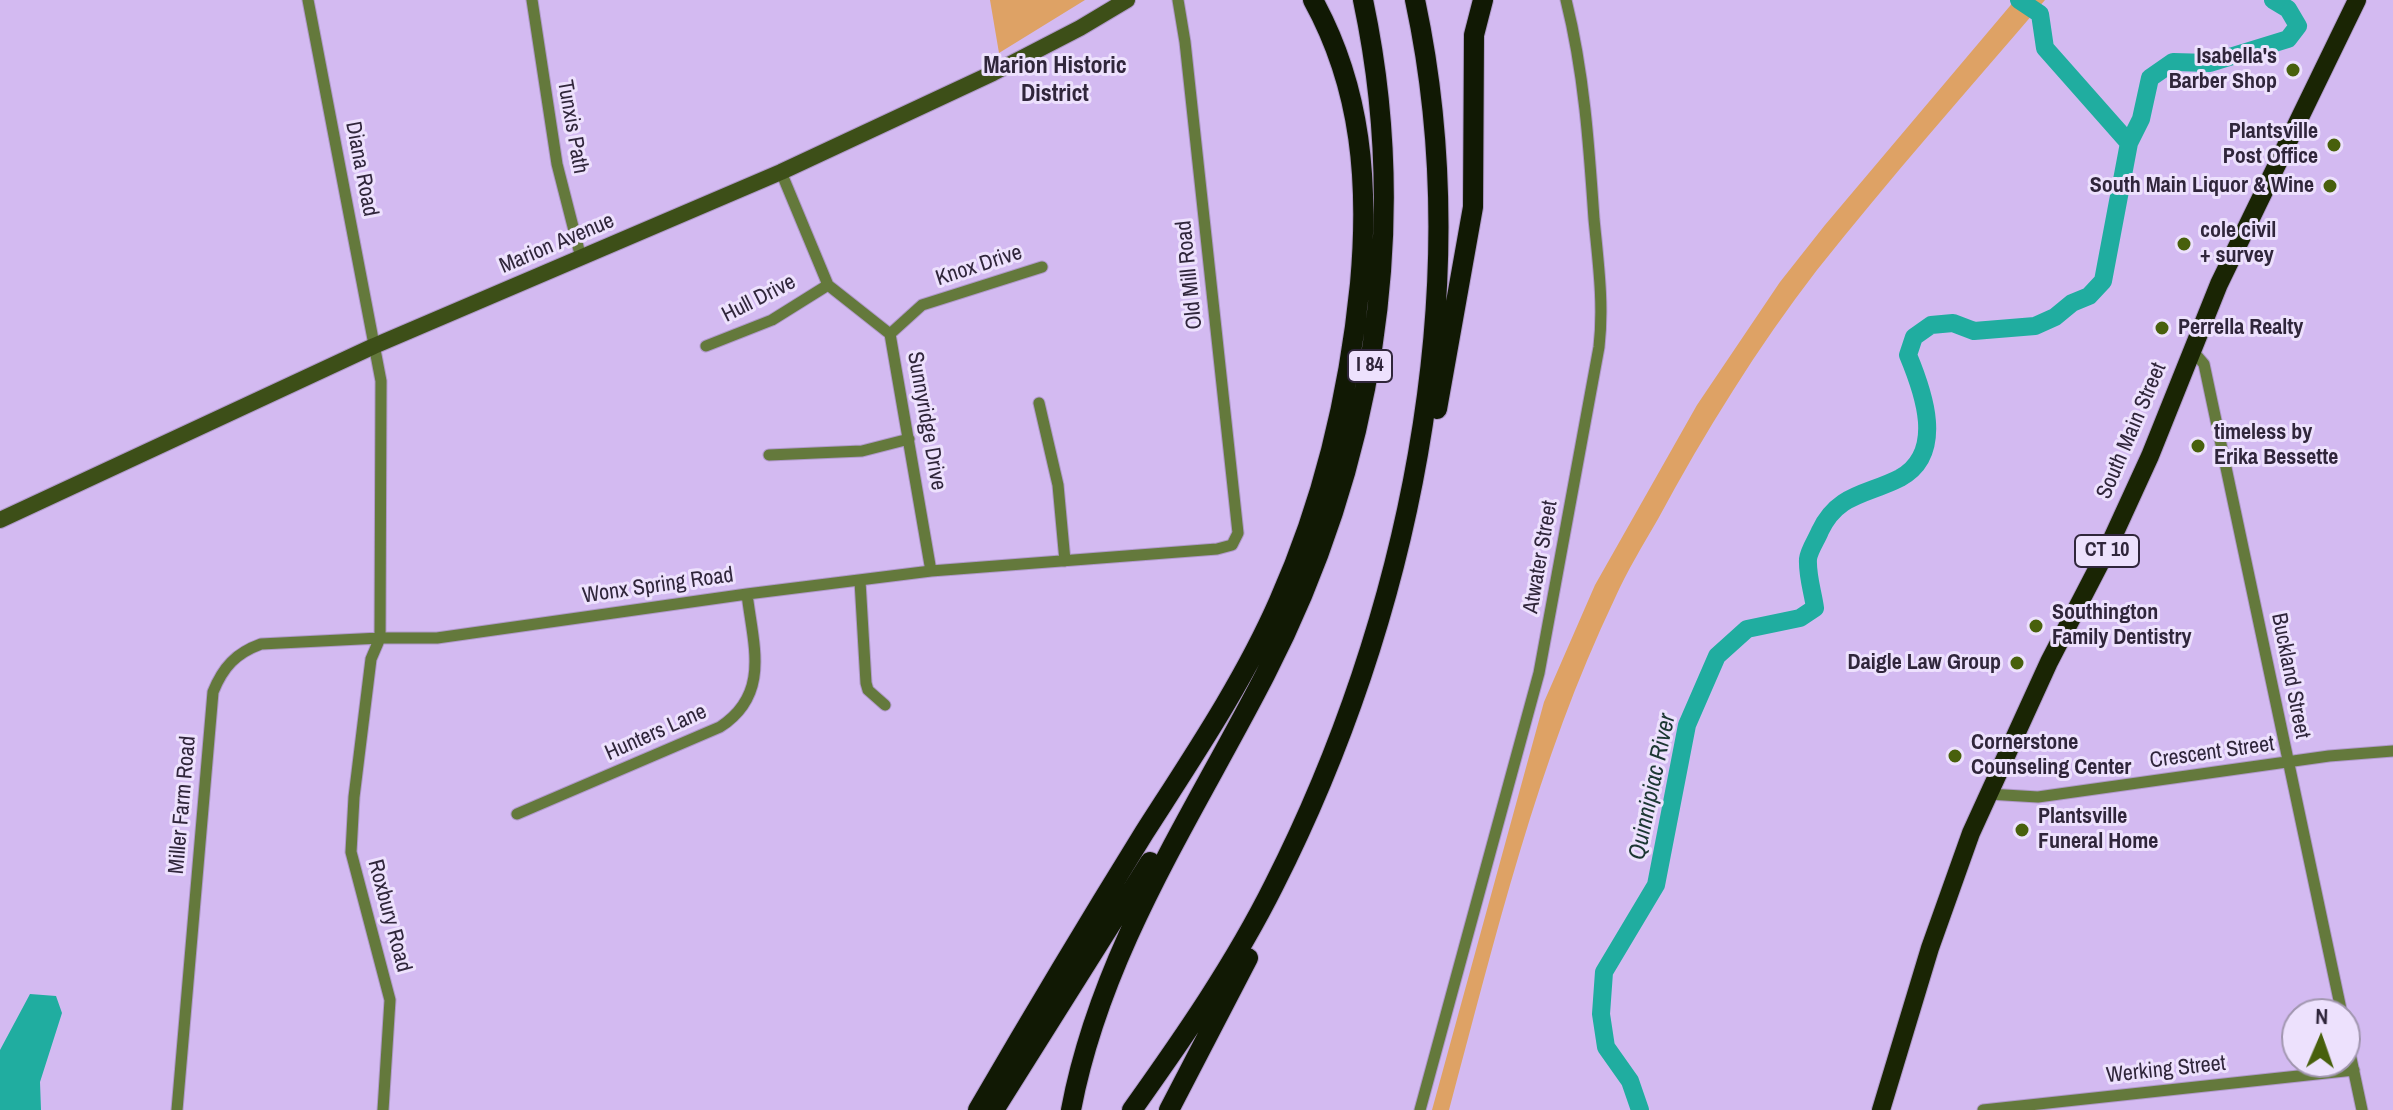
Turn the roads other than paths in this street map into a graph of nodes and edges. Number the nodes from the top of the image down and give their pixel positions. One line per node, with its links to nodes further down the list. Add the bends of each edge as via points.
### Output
1 (308, 0): 16 (street, Diana Road)
2 (532, 0): 12 (street, Tunxis Path, via 557,164)
3 (1127, 0): 11 (main road, Marion Avenue, via 993,73)
4 (1178, 0): 23 (street, Old Mill Road, via 1238,533)
5 (1313, 0): 42 (highway, via 1351,95 1365,190 1350,366 1316,504 1279,602 1245,670)
6 (1363, 0): 31 (highway, I 84, via 1381,118 1384,190 1370,370 1324,544)
7 (1415, 0): 27 (highway, via 1434,131 1436,267 1422,428)
8 (1483, 0): 27 (highway, via 1474,35 1469,231 1420,495)
9 (1566, 0): 47 (street, Atwater Street, via 1588,129 1599,347 1539,673)
10 (2357, 0): 18 (highway, South Main Street / CT 10)
11 (781, 172): 12 (main road, Marion Avenue); 14 (street, Sunnyridge Drive)
12 (581, 258): 16 (main road, Marion Avenue)
13 (1042, 267): 15 (street, Knox Drive, via 922,305)
14 (828, 285): 15 (street, Sunnyridge Drive); 17 (street, Hull Drive, via 772,320)
15 (890, 334): 20 (street, Sunnyridge Drive)
16 (374, 346): 22 (main road, Marion Avenue); 29 (street, via 381,381)
17 (706, 346)
18 (2192, 350): 33 (street, Buckland Street, via 2204,364); 35 (highway, South Main Street / CT 10, via 2106,552)
19 (1039, 403): 24 (street, via 1058,485)
20 (909, 439): 21 (street, via 862,451); 25 (street, Sunnyridge Drive)
21 (769, 455)
22 (0, 520)
23 (1232, 545): 24 (street, Wonx Spring Road)
24 (1065, 561): 25 (street, Wonx Spring Road)
25 (931, 571): 26 (street, Wonx Spring Road)
26 (860, 581): 28 (street, Wonx Spring Road); 30 (street, via 866,683)
27 (1389, 586): 34 (highway, via 1358,690)
28 (747, 594): 29 (street, Wonx Spring Road, via 437,638); 36 (street, Hunters Lane, via 755,683 737,717)
29 (380, 638): 40 (street, Miller Farm Road, via 261,644 236,656 219,677 213,692); 41 (street, Roxbury Road, via 371,659 351,852 390,1000)
30 (885, 705)
31 (1246, 709): 43 (highway, I 84); 44 (highway, via 1117,959)
32 (2393, 751): 33 (street, Crescent Street)
33 (2287, 764): 35 (street, Crescent Street, via 2038,797); 37 (street, Buckland Street)
34 (1319, 790): 45 (highway, via 1247,936); 46 (highway, via 1285,886)
35 (1988, 794): 48 (highway, South Main Street / CT 10, via 1955,872)
36 (517, 814)
37 (2338, 998)
38 (2281, 1078): 49 (street, Werking Street)
39 (2356, 1078): 50 (street)
40 (177, 1110)
41 (383, 1110)
42 (978, 1110)
43 (994, 1110)
44 (1071, 1110)
45 (1132, 1110)
46 (1169, 1110)
47 (1420, 1110)
48 (1881, 1110)
49 (1983, 1110)
50 (2362, 1110)

